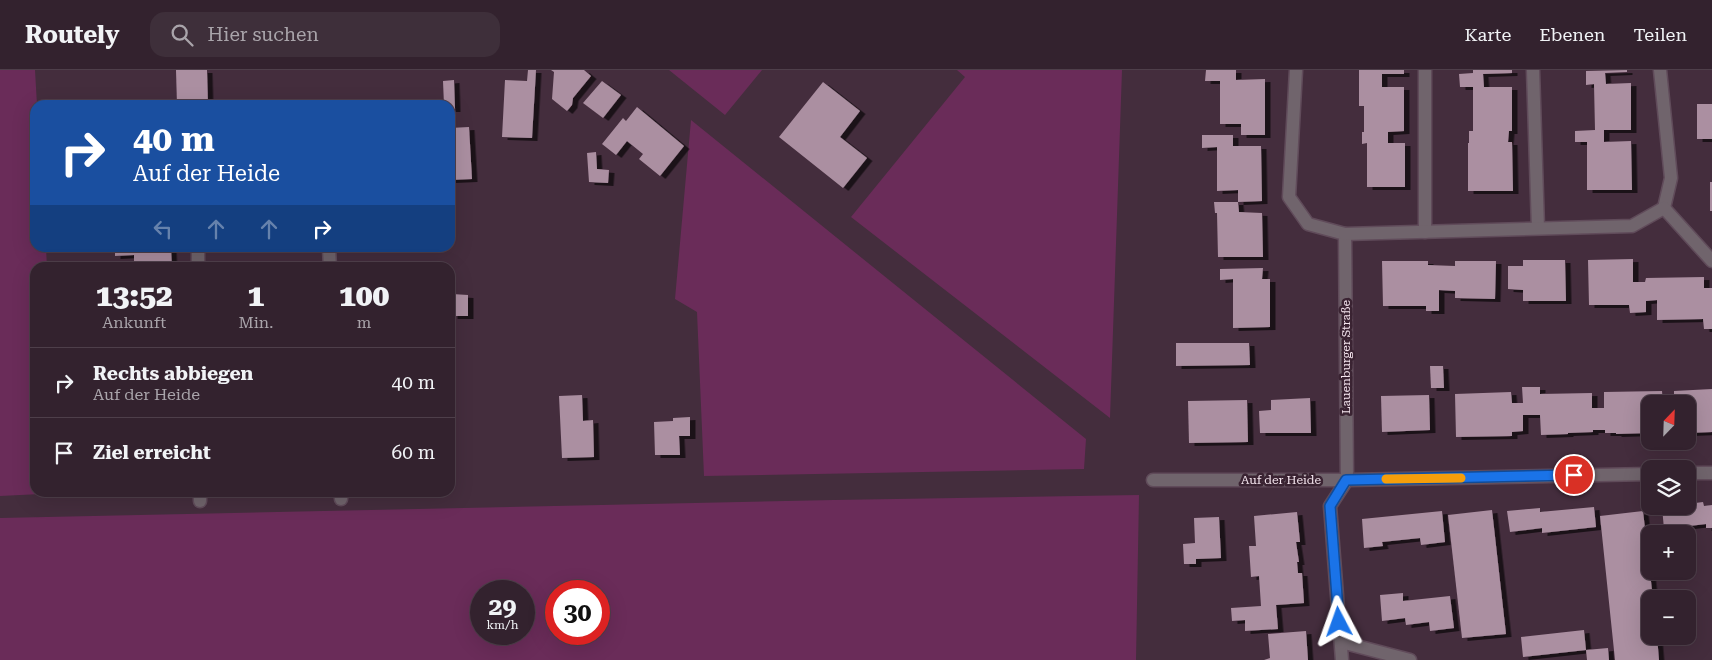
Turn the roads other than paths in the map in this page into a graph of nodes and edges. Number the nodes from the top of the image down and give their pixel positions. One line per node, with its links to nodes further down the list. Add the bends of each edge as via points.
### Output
1 (1296, 70): 8 (street, via 1289,197 1308,224)
2 (1425, 70): 7 (street)
3 (1533, 70): 6 (street)
4 (1660, 70): 5 (street, via 1671,178)
5 (1664, 208): 6 (street, via 1632,226); 9 (street)
6 (1538, 228): 7 (street)
7 (1424, 232): 8 (street)
8 (1345, 234): 14 (street, Lauenburger Straße)
9 (1712, 262)
10 (1696, 473): 11 (street)
11 (1712, 473)
12 (1641, 474): 14 (street, Auf der Heide)
13 (1153, 480): 14 (street, Auf der Heide)
14 (1346, 480): 15 (street, via 1330,506)
15 (1340, 642): 16 (street); 17 (street)
16 (1342, 660)
17 (1410, 660)

